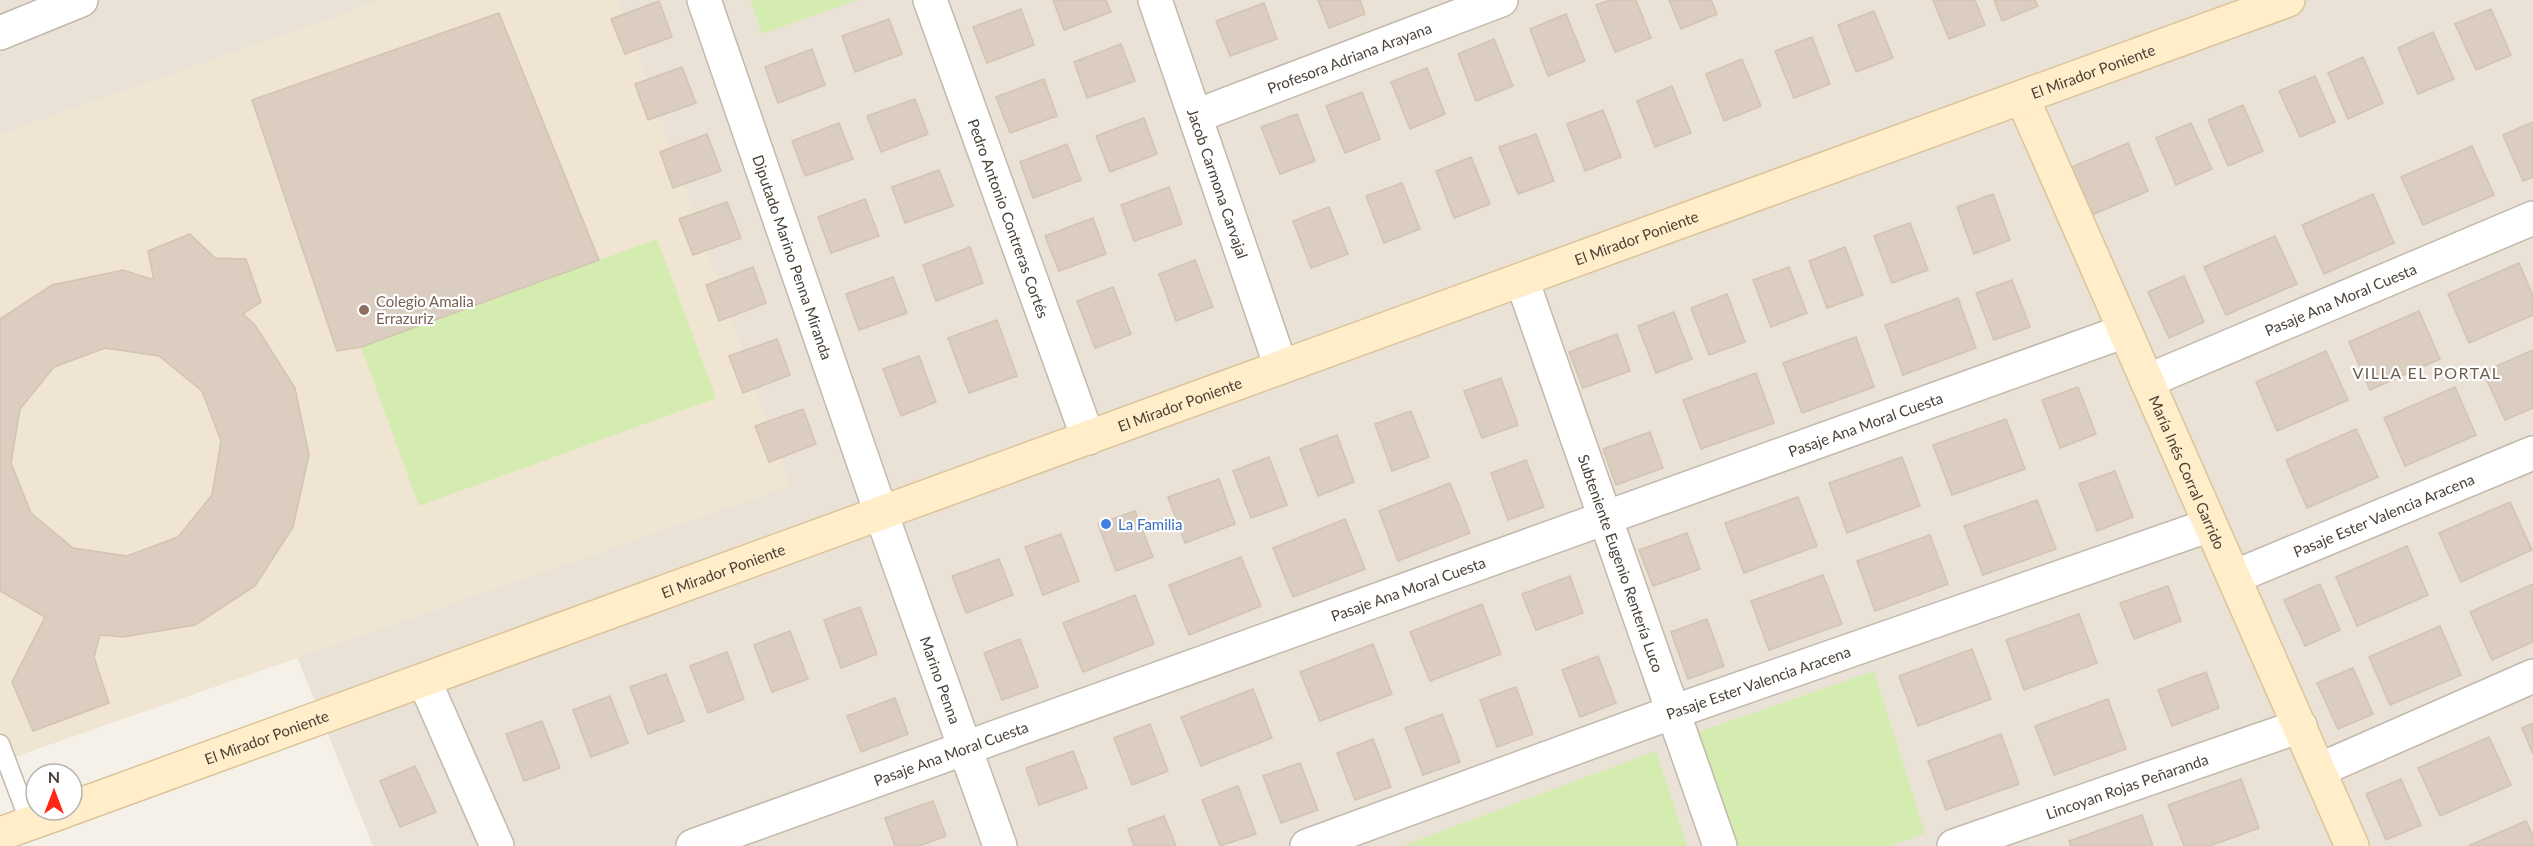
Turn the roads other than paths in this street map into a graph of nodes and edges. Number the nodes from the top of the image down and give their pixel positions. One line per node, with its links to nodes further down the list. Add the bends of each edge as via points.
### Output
1 (81, 0): 7 (street)
2 (704, 0): 17 (street, Diputado Marino Penna Miranda)
3 (930, 0): 15 (street, Pedro Antonio Contreras Cortés)
4 (1155, 0): 9 (street, Jacob Carmona Carvajal)
5 (1501, 0): 9 (street, Profesora Adriana Arayana)
6 (2268, 3): 8 (street, El Mirador Poniente)
7 (8, 23)
8 (2022, 97): 11 (street, El Mirador Poniente); 12 (street, María Inés Corral Garrido)
9 (1196, 116): 13 (street, Jacob Carmona Carvajal)
10 (2533, 218): 14 (street, Pasaje Ana Moral Cuesta)
11 (1522, 280): 13 (street, El Mirador Poniente); 18 (street, Subteniente Eugenio Rentería Luco)
12 (2125, 331): 14 (street, María Inés Corral Garrido); 18 (street, Pasaje Ana Moral Cuesta)
13 (1281, 367): 15 (street, El Mirador Poniente)
14 (2147, 381): 19 (street, María Inés Corral Garrido)
15 (1088, 438): 17 (street, El Mirador Poniente)
16 (2533, 453): 20 (street, Pasaje Ester Valencia Aracena)
17 (881, 513): 22 (street, El Mirador Poniente); 26 (street, Marino Penna)
18 (1606, 518): 23 (street, Subteniente Eugenio Rentería Luco); 26 (street, Pasaje Ana Moral Cuesta)
19 (2210, 525): 20 (street, María Inés Corral Garrido); 23 (street, Pasaje Ester Valencia Aracena)
20 (2234, 577): 24 (street, María Inés Corral Garrido)
21 (2533, 676): 27 (street)
22 (424, 680): 28 (street, El Mirador Poniente); 32 (street)
23 (1673, 712): 35 (street, Pasaje Ester Valencia Aracena); 36 (street, Subteniente Eugenio Rentería Luco)
24 (2300, 726): 27 (street, María Inés Corral Garrido); 37 (street, Lincoyan Rojas Peñaranda)
25 (0, 744): 30 (lane)
26 (965, 748): 33 (street, Pasaje Ana Moral Cuesta); 34 (street, Marino Penna)
27 (2319, 770): 38 (street, María Inés Corral Garrido)
28 (84, 804)
29 (33, 822): 30 (street)
30 (30, 823): 31 (street)
31 (0, 834)
32 (497, 846)
33 (693, 846)
34 (1000, 846)
35 (1308, 846)
36 (1720, 846)
37 (1954, 846)
38 (2352, 846)

